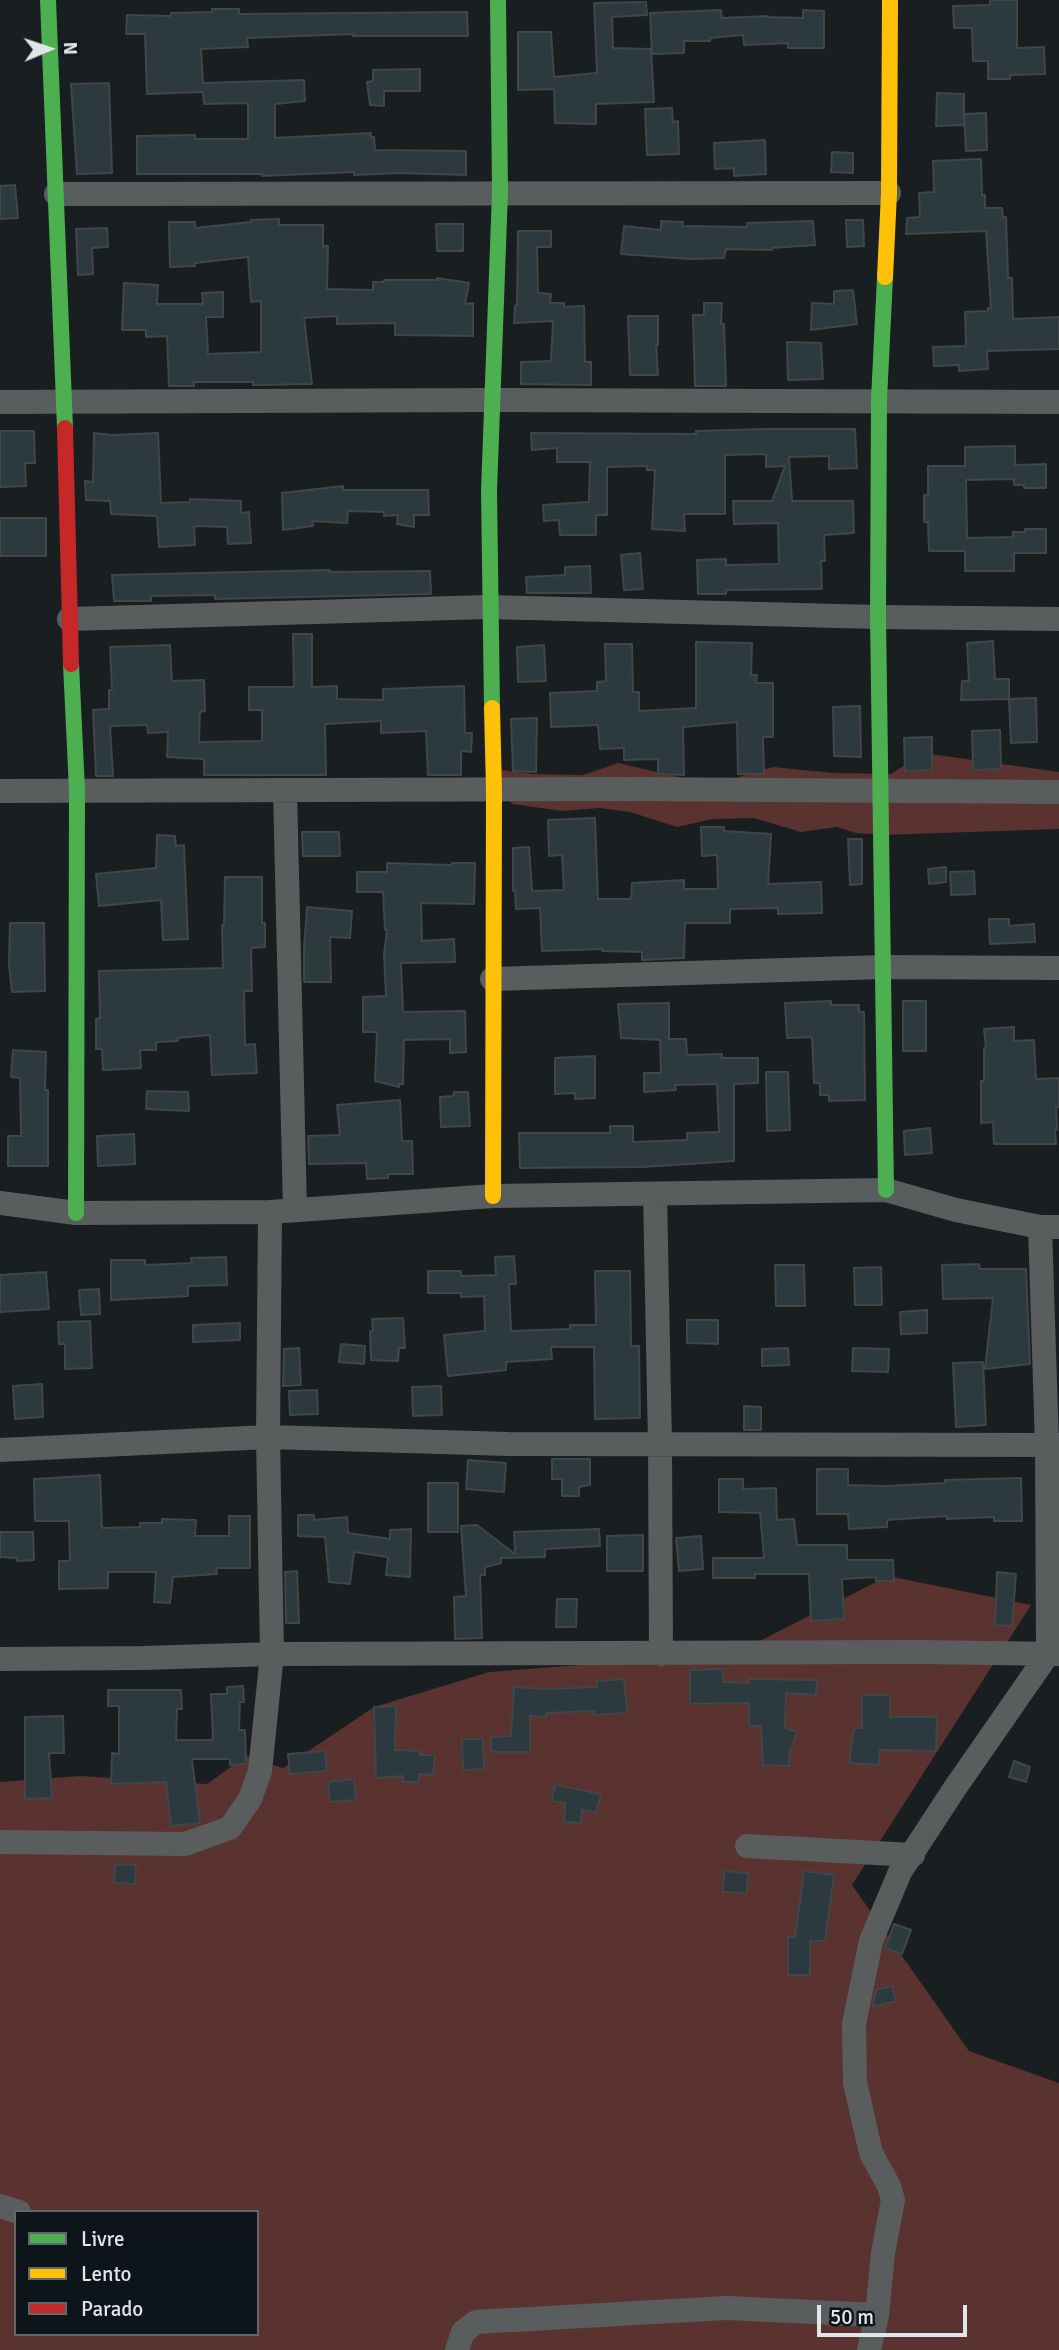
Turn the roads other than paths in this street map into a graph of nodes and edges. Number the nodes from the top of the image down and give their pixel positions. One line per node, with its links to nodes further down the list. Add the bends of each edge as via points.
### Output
1 (48, 0): 6 (street)
2 (498, 0): 4 (street)
3 (890, 0): 5 (street)
4 (500, 192): 5 (street); 6 (street); 7 (street)
5 (889, 193): 8 (street)
6 (56, 194): 10 (street)
7 (492, 400): 8 (street); 10 (street); 12 (street)
8 (880, 400): 11 (street); 13 (street)
9 (0, 402): 10 (street)
10 (64, 402): 14 (street)
11 (1059, 402)
12 (488, 607): 13 (street); 14 (street); 18 (street)
13 (878, 617): 15 (street); 20 (street)
14 (69, 619): 16 (street)
15 (1059, 619)
16 (77, 790): 17 (street); 19 (street); 30 (street)
17 (285, 790): 18 (street); 29 (street)
18 (494, 790): 20 (street); 24 (street)
19 (0, 791)
20 (881, 791): 21 (street); 22 (street)
21 (1059, 792)
22 (883, 967): 23 (street); 24 (street); 25 (street)
23 (1059, 968)
24 (492, 979): 27 (street)
25 (886, 1190): 26 (street); 31 (street, via 956,1210)
26 (654, 1194): 27 (street); 33 (street)
27 (493, 1196): 29 (street)
28 (0, 1203): 30 (street)
29 (282, 1211): 30 (street); 32 (street)
30 (76, 1213)
31 (1050, 1227): 34 (street)
32 (268, 1437): 33 (street); 35 (street); 36 (street)
33 (660, 1445): 34 (street); 37 (street)
34 (1053, 1445): 38 (street)
35 (0, 1450)
36 (272, 1654): 37 (street); 39 (street); 40 (street, via 260,1771 250,1799 230,1828 185,1844)
37 (661, 1654): 38 (street)
38 (1054, 1654): 42 (street, via 955,1788)
39 (0, 1659)
40 (0, 1842)
41 (747, 1846): 42 (street)
42 (913, 1855): 43 (street, via 900,1872 871,1941 854,2024 855,2083 871,2153 893,2200)
43 (877, 2315): 44 (street, via 727,2308 476,2322 463,2332); 45 (street)
44 (457, 2350)
45 (869, 2350)

